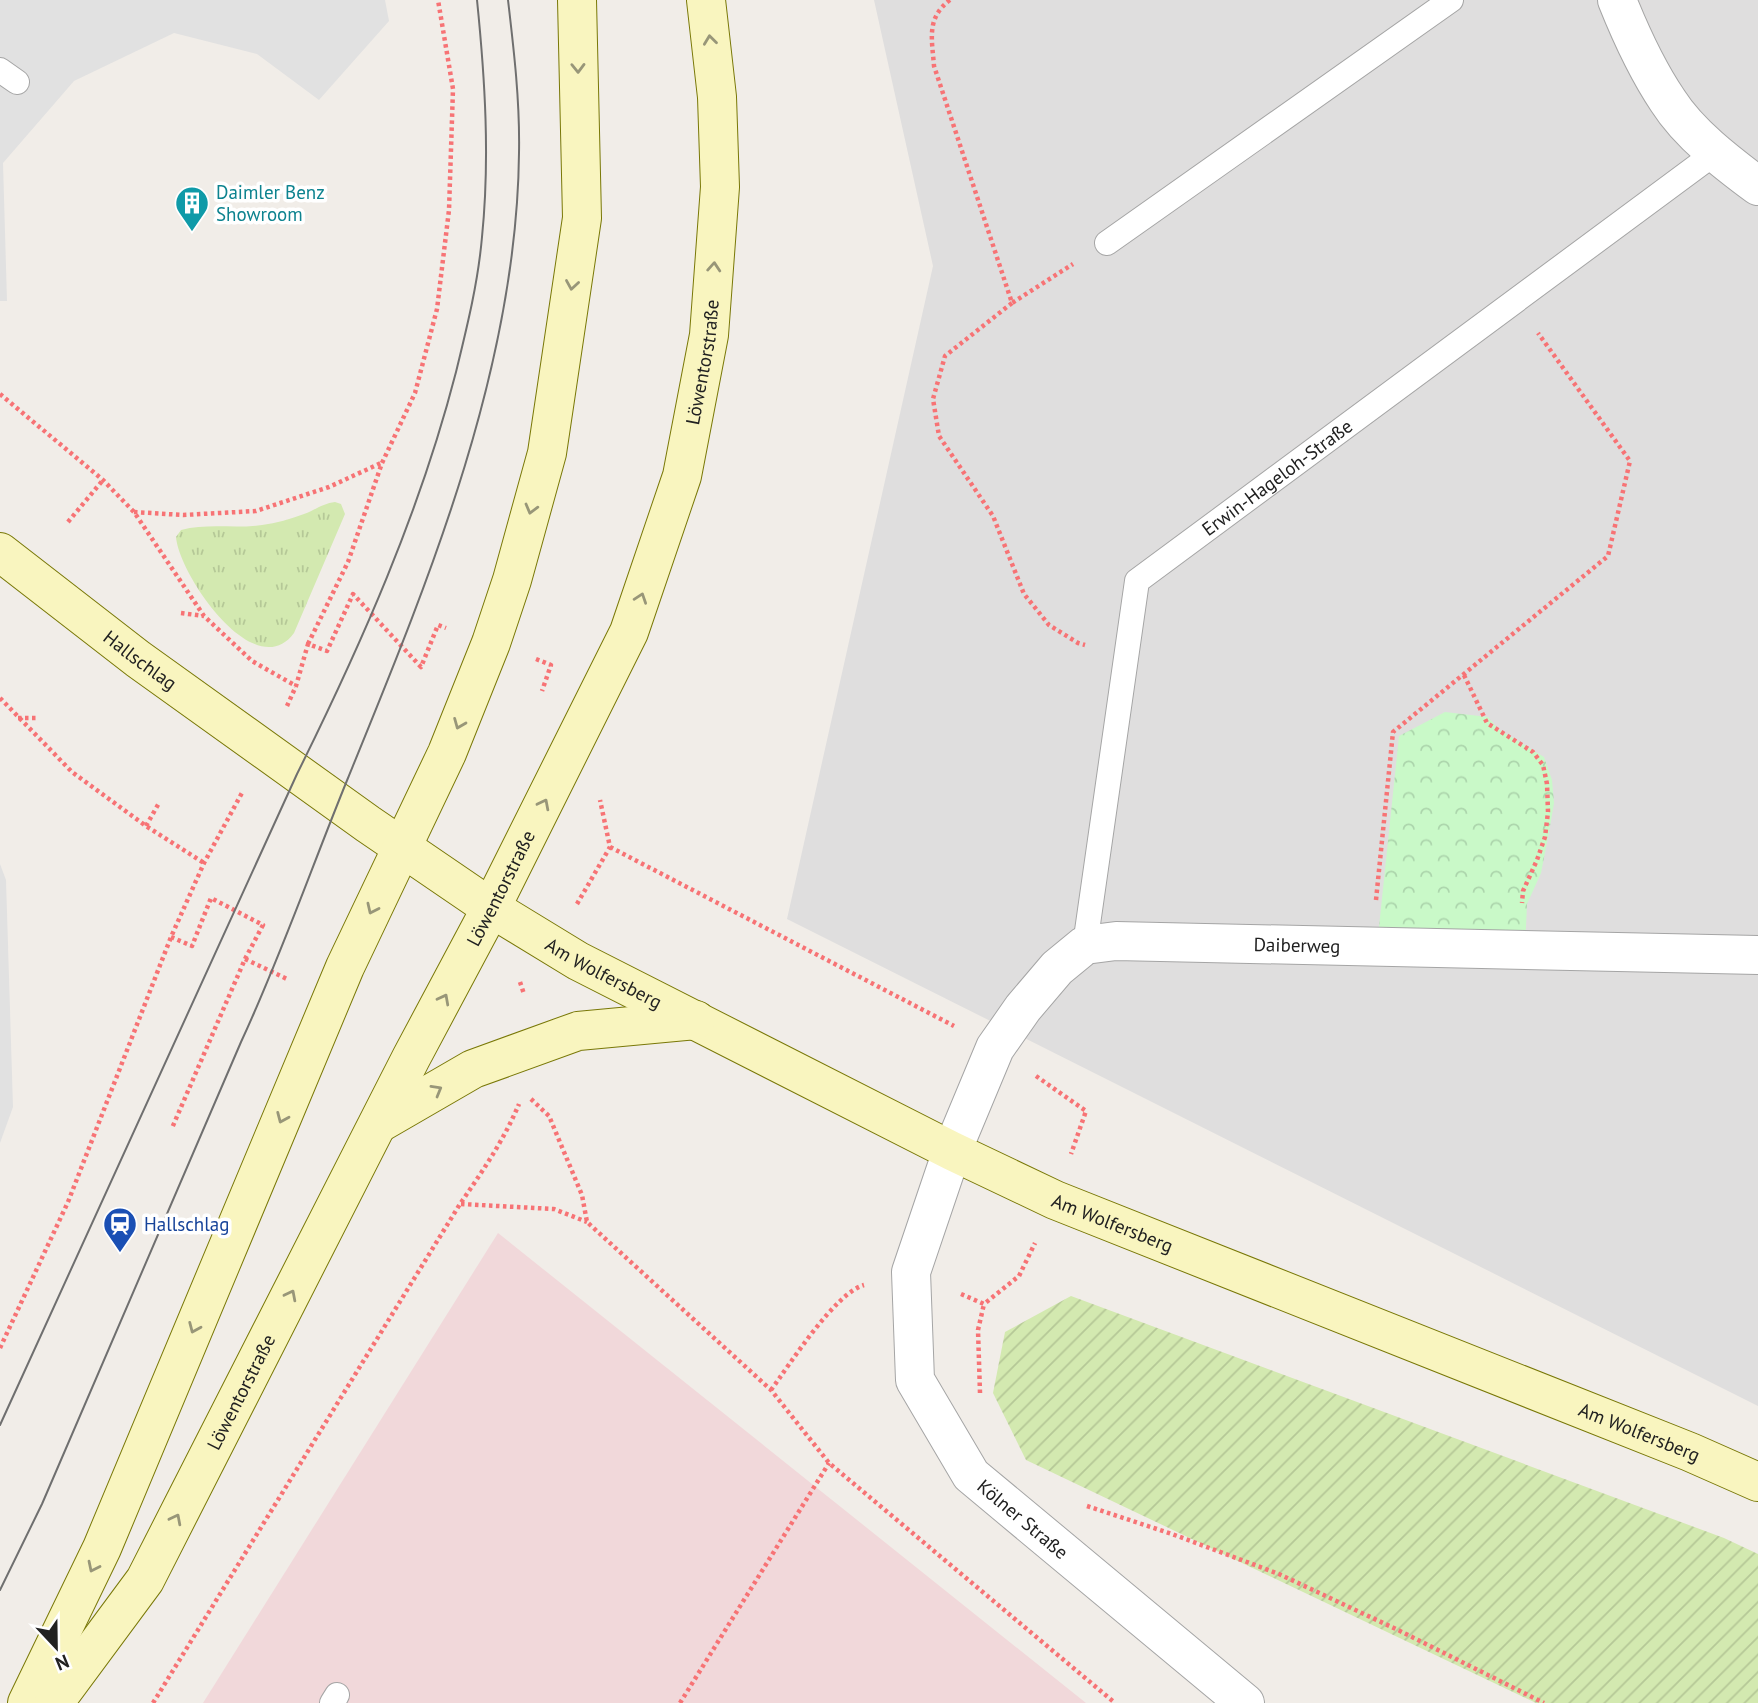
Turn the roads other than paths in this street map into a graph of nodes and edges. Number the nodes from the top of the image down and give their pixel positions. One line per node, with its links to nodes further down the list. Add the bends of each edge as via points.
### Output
1 (577, 0): 9 (main road, one-way to 9, via 582,218 547,453 491,643 447,753)
2 (706, 0): 10 (main road, Löwentorstraße, one-way to 2, via 629,632 682,476 709,335 720,187 717,97)
3 (1451, 0): 7 (lane)
4 (1617, 0): 5 (street, via 1634,42 1669,103)
5 (1715, 153): 6 (street); 11 (lane, Erwin-Hageloh-Straße, via 1137,581)
6 (1758, 186)
7 (1107, 243)
8 (0, 552): 9 (main road, Hallschlag, via 138,659)
9 (401, 847): 10 (main road, Hallschlag); 17 (main road, one-way to 17, via 345,967 102,1548)
10 (491, 908): 13 (main road, Am Wolfersberg, via 578,961); 14 (main road, Löwentorstraße, one-way to 10)
11 (1085, 946): 12 (street, Daiberweg, via 1116,941); 15 (street, via 1057,968 995,1048)
12 (1758, 955)
13 (696, 1020): 14 (main road, one-way to 13, via 473,1069 578,1031); 15 (main road, Am Wolfersberg)
14 (378, 1124): 18 (main road, Löwentorstraße, one-way to 14, via 145,1580)
15 (952, 1151): 16 (main road, Am Wolfersberg, via 1055,1200); 19 (street, Kölner Straße, via 911,1272 915,1380 971,1475)
16 (1758, 1482)
17 (27, 1703)
18 (54, 1703)
19 (1245, 1703)

